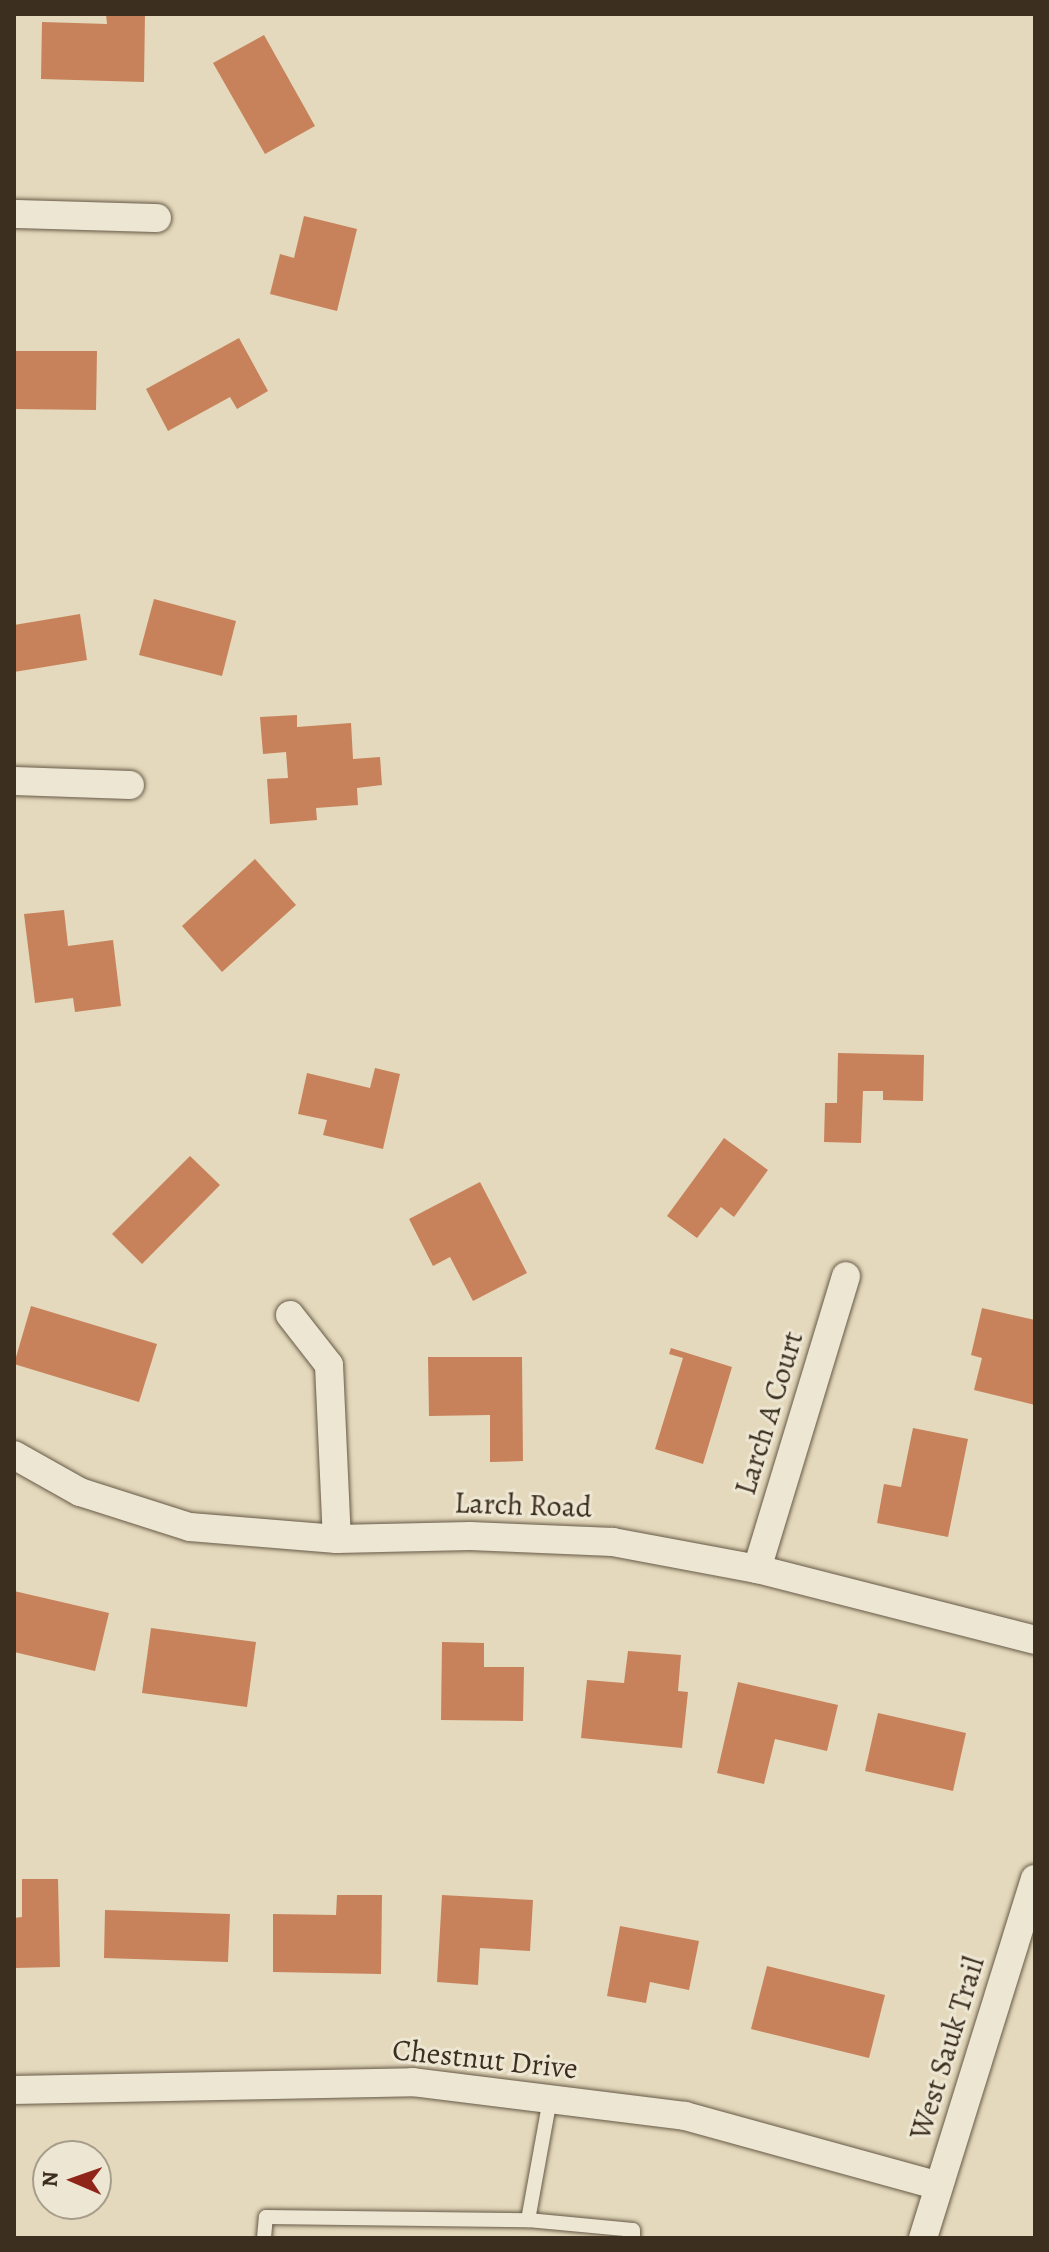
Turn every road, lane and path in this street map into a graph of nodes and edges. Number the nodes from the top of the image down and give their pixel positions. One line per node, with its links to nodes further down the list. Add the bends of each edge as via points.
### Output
1 (14, 214): 2 (street)
2 (157, 218)
3 (14, 781): 4 (street)
4 (130, 785)
5 (846, 1276): 9 (street, Larch A Court)
6 (290, 1315): 8 (street, via 329,1365)
7 (14, 1455): 8 (street, Larch Road, via 80,1492 190,1527)
8 (337, 1539): 9 (street, Larch Road, via 470,1536 613,1542)
9 (757, 1569): 10 (street, Larch Road)
10 (1035, 1640)
11 (1035, 1879): 14 (street, West Sauk Trail)
12 (14, 2090): 13 (street, Chestnut Drive, via 413,2082)
13 (550, 2099): 14 (street, Chestnut Drive, via 685,2116); 15 (lane)
14 (939, 2186): 18 (street, West Sauk Trail)
15 (528, 2220): 16 (lane, via 266,2217); 17 (lane, via 633,2230)
16 (264, 2238)
17 (633, 2238)
18 (923, 2238)

